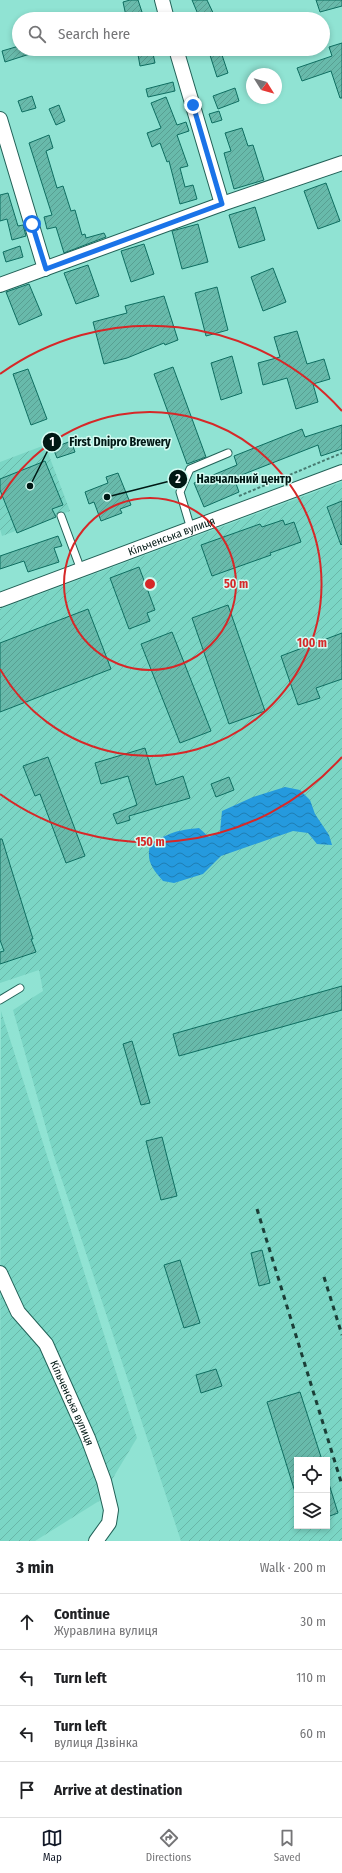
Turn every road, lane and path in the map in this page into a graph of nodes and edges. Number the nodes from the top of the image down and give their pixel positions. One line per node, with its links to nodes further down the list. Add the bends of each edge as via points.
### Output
1 (162, 0): 2 (street)
2 (165, 12)
3 (178, 56): 6 (street)
4 (0, 119): 7 (street)
5 (342, 163): 6 (street)
6 (222, 204): 7 (street)
7 (46, 269): 8 (street)
8 (0, 286)
9 (228, 453): 12 (lane, via 190,468 180,492)
10 (342, 472): 12 (street, Кільченська вулиця)
11 (61, 516): 13 (lane)
12 (190, 528): 13 (street, Кільченська вулиця)
13 (81, 570): 14 (street, Кільченська вулиця)
14 (0, 600)
15 (20, 988): 16 (lane)
16 (0, 1000)
17 (0, 1273): 18 (street, Кільченська вулиця, via 18,1312 46,1344 88,1438 104,1481 111,1510 109,1523)
18 (96, 1541)

